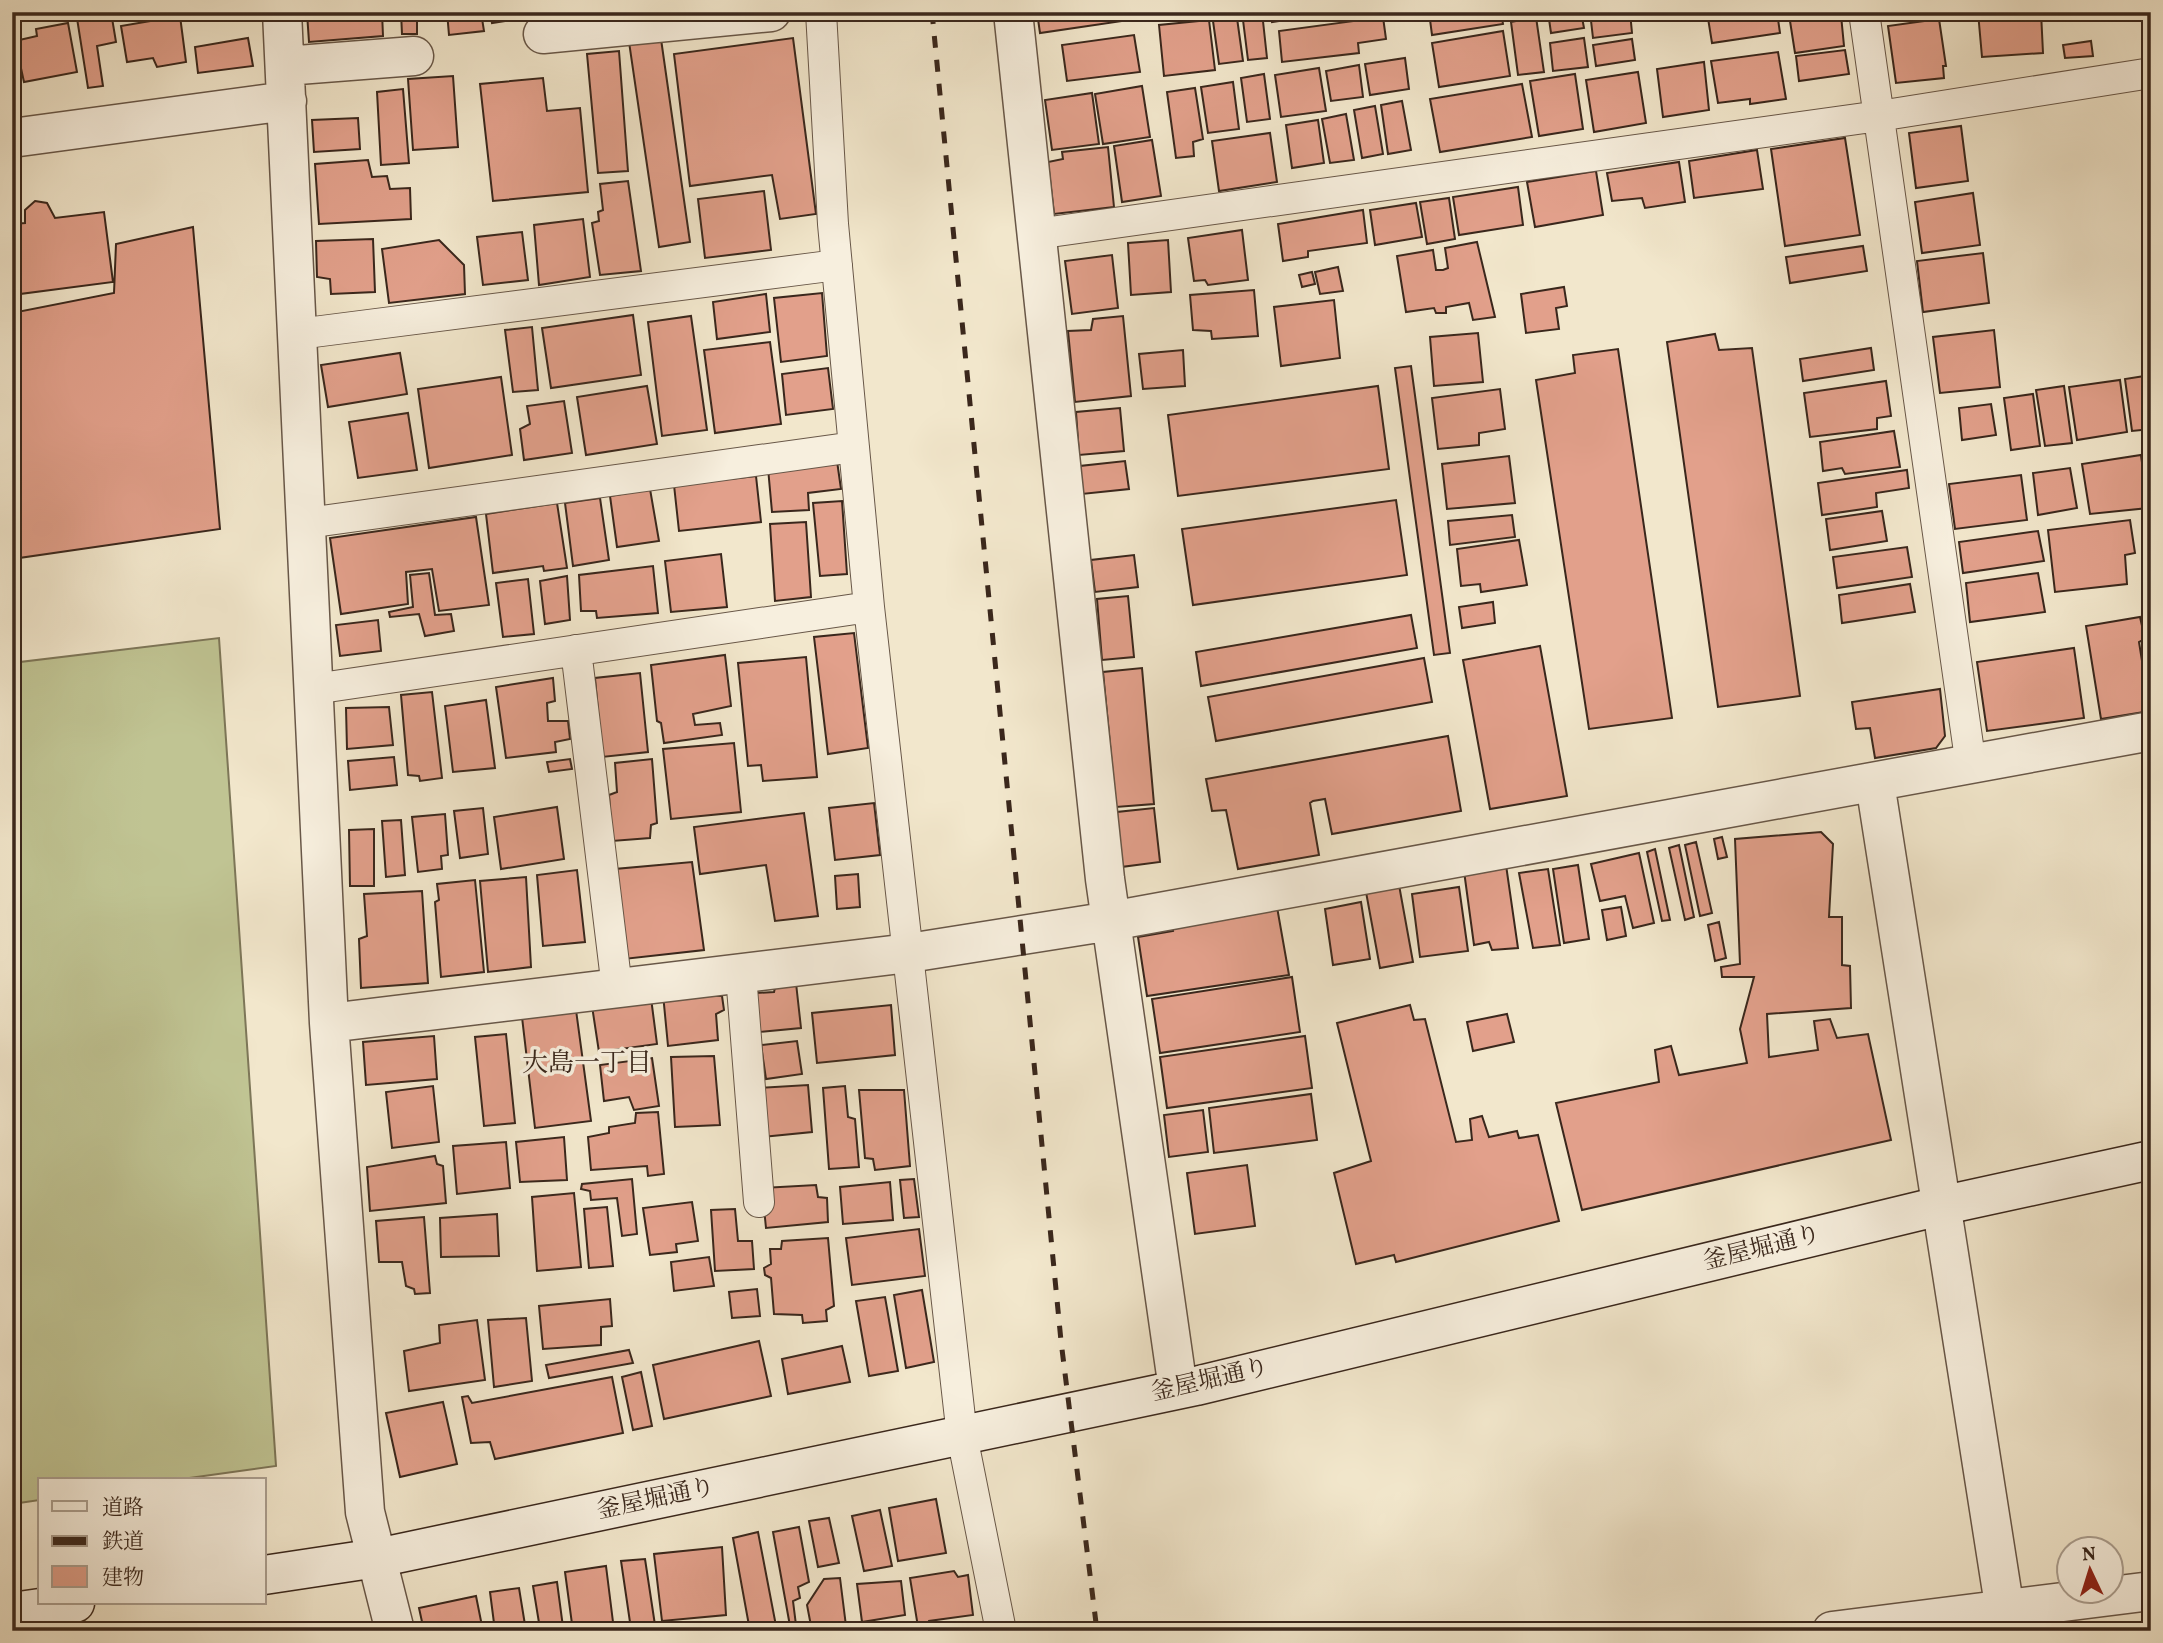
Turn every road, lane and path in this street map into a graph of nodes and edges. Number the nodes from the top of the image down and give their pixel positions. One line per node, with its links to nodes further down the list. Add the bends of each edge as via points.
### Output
1 (282, 12): 9 (street)
2 (771, 12): 6 (street)
3 (821, 12): 13 (lane)
4 (1013, 12): 12 (street)
5 (1864, 12): 10 (lane)
6 (543, 34)
7 (414, 56): 9 (street)
8 (2151, 73): 10 (lane)
9 (286, 84): 11 (street); 14 (street)
10 (1879, 116): 12 (lane); 21 (lane)
11 (12, 138)
12 (1036, 234): 23 (street)
13 (837, 265): 14 (lane); 15 (lane)
14 (298, 334): 16 (street)
15 (854, 447): 16 (lane); 17 (lane)
16 (307, 523): 19 (street)
17 (869, 607): 18 (lane); 24 (lane)
18 (576, 650): 19 (lane); 26 (lane)
19 (314, 689): 27 (street)
20 (2151, 731): 21 (street)
21 (1971, 766): 22 (street)
22 (1875, 782): 23 (street); 30 (street)
23 (1111, 921): 24 (street); 31 (street)
24 (909, 953): 25 (street); 32 (lane)
25 (741, 975): 26 (street); 29 (lane)
26 (617, 988): 27 (street)
27 (329, 1023): 33 (street, via 365,1512)
28 (2151, 1160): 30 (street, 釜屋堀通り)
29 (759, 1202)
30 (1940, 1206): 31 (street, 釜屋堀通り); 38 (street)
31 (1178, 1389): 32 (street, 釜屋堀通り)
32 (962, 1436): 33 (street, 釜屋堀通り); 40 (lane)
33 (377, 1558): 34 (street, 釜屋堀通り); 39 (street)
34 (266, 1575)
35 (2151, 1591): 38 (street)
36 (68, 1604): 37 (street)
37 (12, 1612)
38 (2020, 1617): 41 (street)
39 (395, 1631)
40 (1000, 1631)
41 (1832, 1631)

